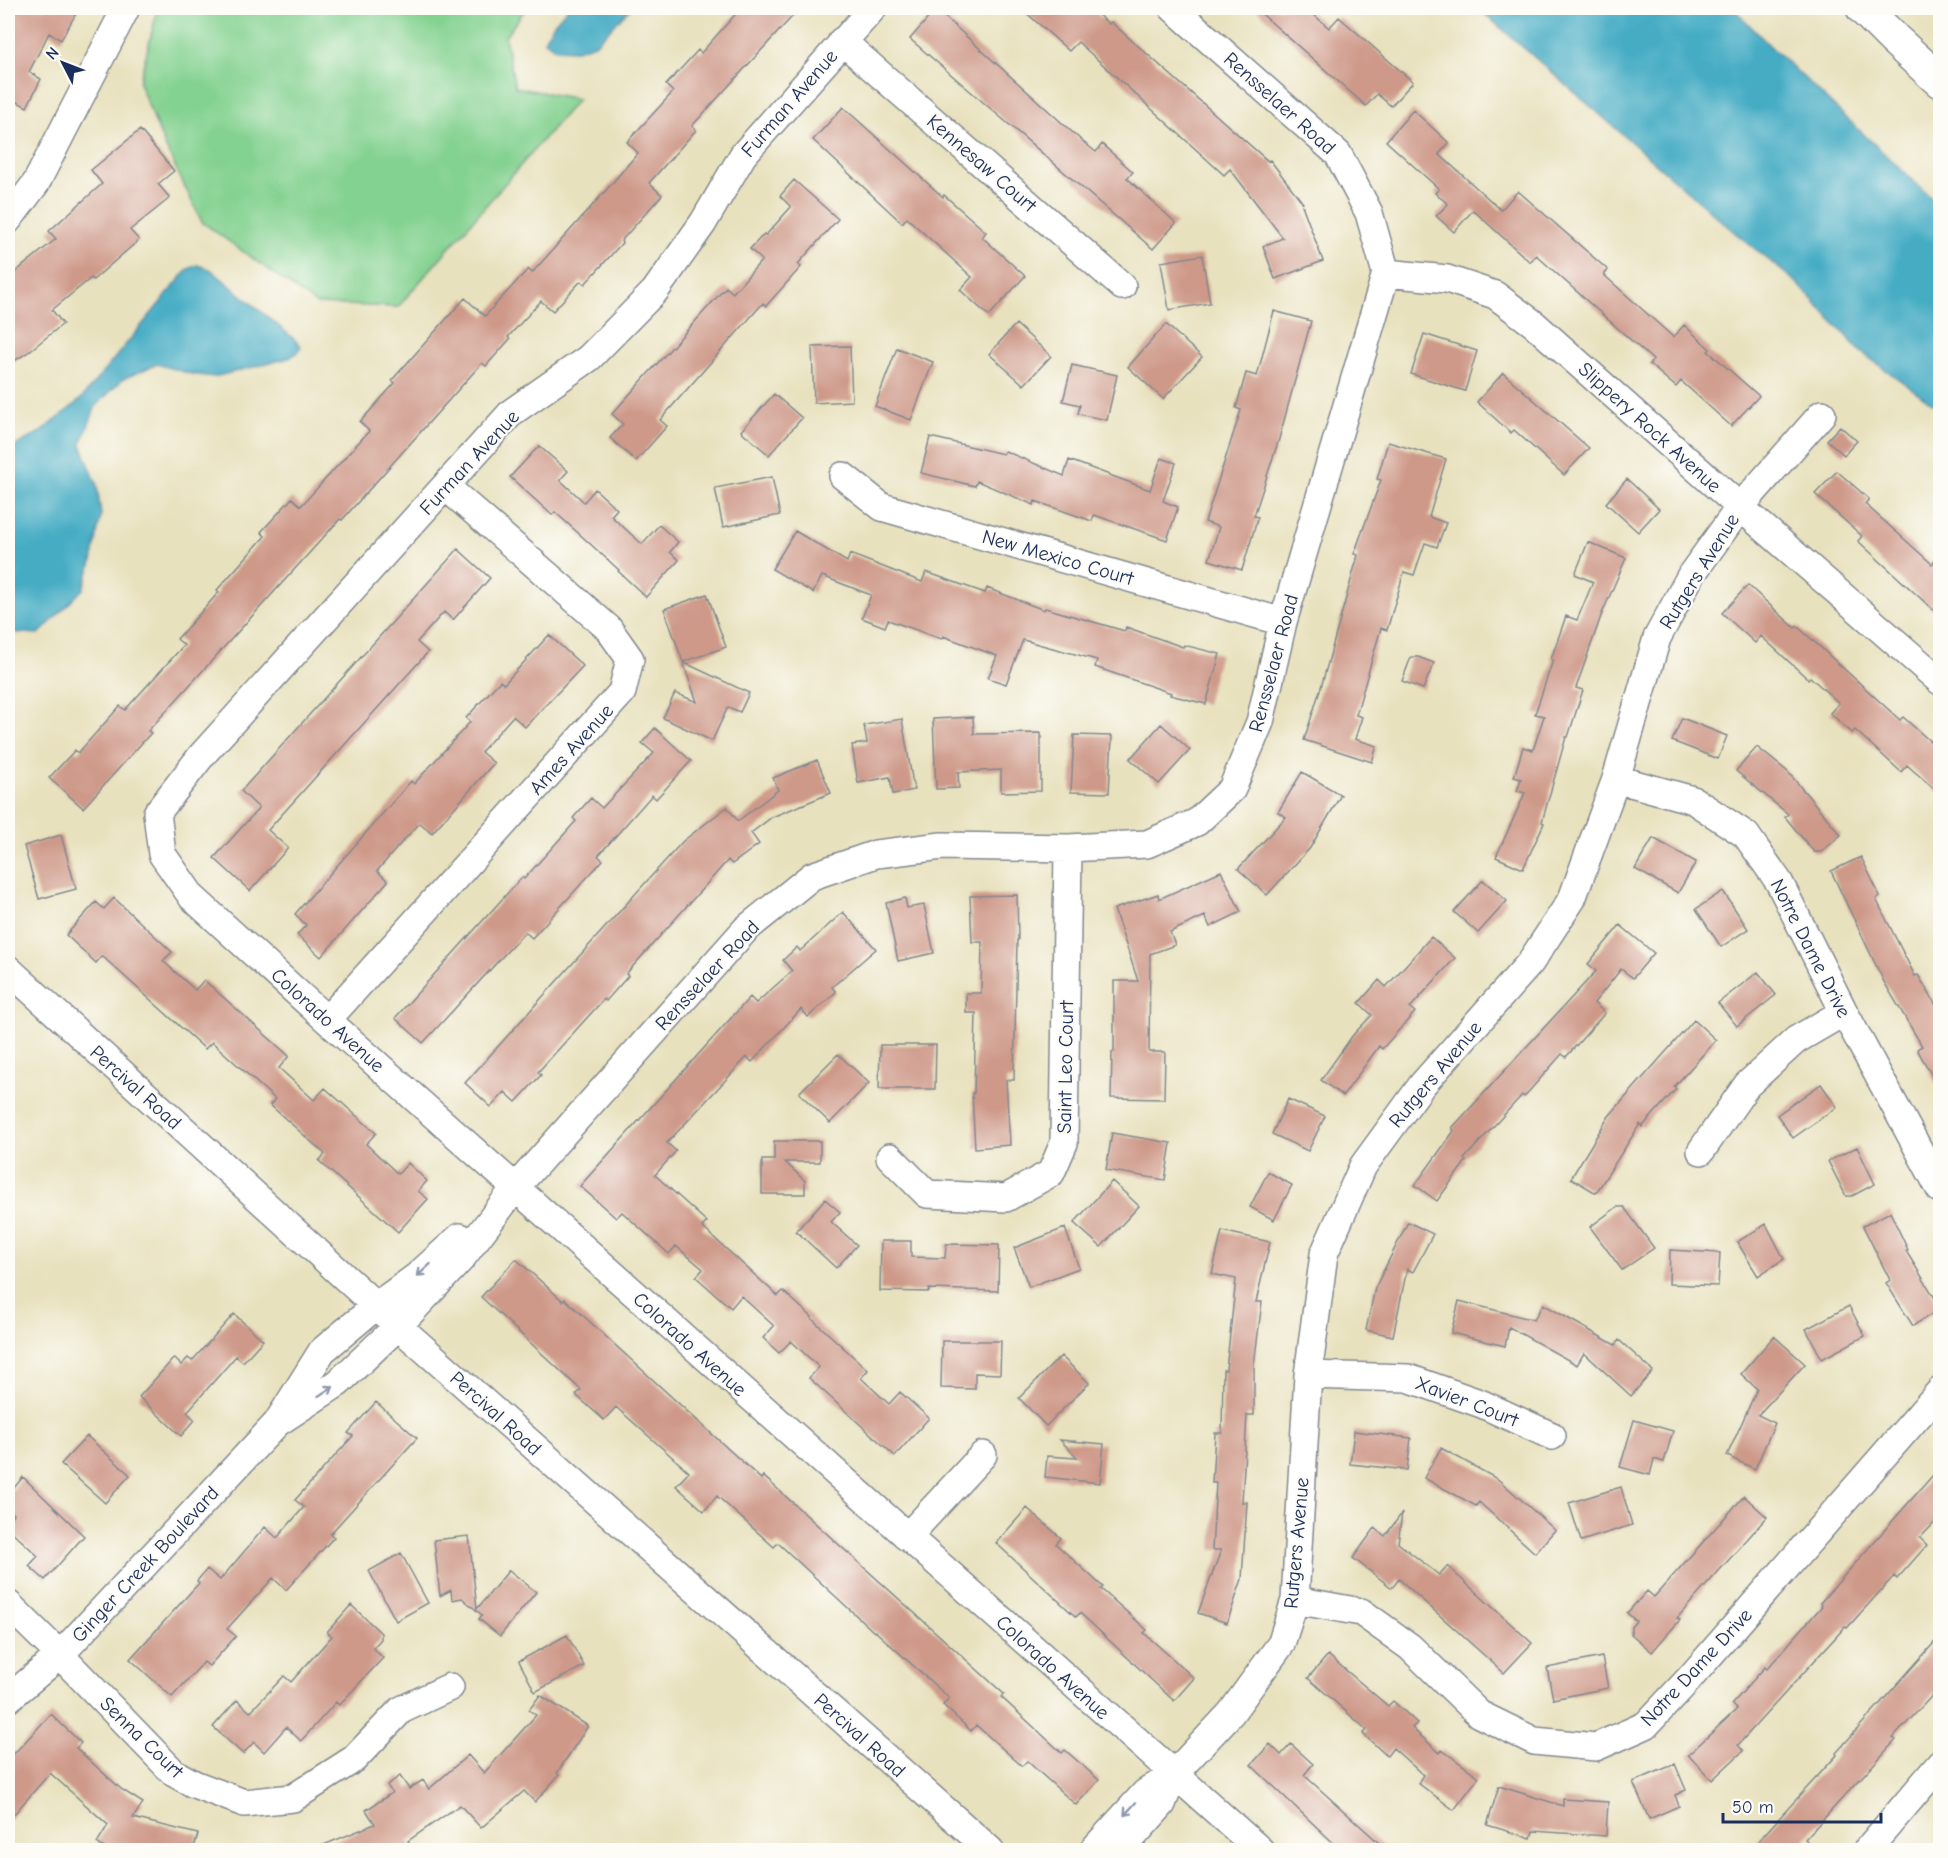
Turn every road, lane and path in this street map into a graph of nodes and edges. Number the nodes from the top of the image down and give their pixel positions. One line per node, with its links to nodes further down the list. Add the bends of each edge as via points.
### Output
1 (126, 8): 7 (street, via 36,183)
2 (873, 8): 5 (street, Furman Avenue)
3 (1173, 8): 8 (street, Rensselaer Road, via 1338,154 1369,213)
4 (1863, 8): 6 (main road)
5 (842, 41): 9 (street, Kennesaw Court); 12 (street, Furman Avenue, via 743,155 703,223 655,291 589,358 512,412)
6 (1941, 81)
7 (8, 220)
8 (1386, 273): 13 (street, Slippery Rock Avenue, via 1447,279 1495,296 1534,324); 14 (street, Rensselaer Road)
9 (1122, 286)
10 (1822, 414): 13 (street, Rutgers Avenue)
11 (843, 476): 14 (street, New Mexico Court, via 882,507)
12 (445, 486): 17 (street, Furman Avenue, via 202,756); 21 (street, Ames Avenue, via 608,628 630,659 622,692)
13 (1740, 507): 15 (street, Slippery Rock Avenue); 16 (street, Rutgers Avenue, via 1691,575 1657,638)
14 (1283, 622): 18 (street, Rensselaer Road, via 1260,722 1232,789 1197,822 1147,844)
15 (1941, 681)
16 (1616, 779): 20 (street, Notre Dame Drive, via 1693,800 1746,834 1779,882); 28 (street, Rutgers Avenue, via 1572,899 1530,963 1422,1085 1363,1166 1324,1254)
17 (157, 813): 21 (street, Colorado Avenue, via 162,854 192,897)
18 (1068, 848): 23 (street, Saint Leo Court, via 1064,1143 1052,1173 1006,1198 927,1194); 24 (street, Rensselaer Road, via 942,846 876,854 812,876 747,929)
19 (8, 969): 26 (street, Percival Road)
20 (1844, 1012): 22 (street, via 1797,1040 1747,1085); 25 (street, Notre Dame Drive)
21 (327, 1020): 24 (street, Colorado Avenue)
22 (1701, 1151)
23 (890, 1157)
24 (515, 1188): 26 (street, Rensselaer Road, one-way to 26, via 416,1277); 27 (street, Rensselaer Road, via 461,1259); 33 (street, Colorado Avenue)
25 (1941, 1189)
26 (376, 1306): 27 (street, Percival Road); 30 (street, Ginger Creek Boulevard, via 322,1351)
27 (398, 1326): 30 (street, Ginger Creek Boulevard, one-way to 27, via 338,1383); 41 (street, Percival Road)
28 (1308, 1375): 31 (street, Xavier Court, via 1408,1378 1482,1404); 34 (street, Rutgers Avenue)
29 (1941, 1391): 34 (street, Notre Dame Drive, via 1646,1725 1596,1747 1534,1741 1479,1714 1410,1647 1361,1612)
30 (277, 1423): 36 (street, Ginger Creek Boulevard)
31 (1552, 1436)
32 (983, 1455): 33 (street)
33 (908, 1537): 40 (street, Colorado Avenue)
34 (1295, 1600): 40 (street, Rutgers Avenue, via 1281,1644 1231,1713)
35 (8, 1604): 36 (street, Senna Court)
36 (60, 1655): 37 (street, Senna Court, via 174,1773 244,1803 293,1797 354,1759 401,1710); 38 (street, Ginger Creek Boulevard)
37 (450, 1687)
38 (8, 1699)
39 (1941, 1764): 45 (street)
40 (1174, 1774): 42 (street, Rutgers Avenue, one-way to 42, via 1144,1793); 43 (street, Rutgers Avenue, via 1162,1804); 44 (street, Colorado Avenue)
41 (990, 1851)
42 (1093, 1851)
43 (1121, 1851)
44 (1260, 1851)
45 (1867, 1851)

